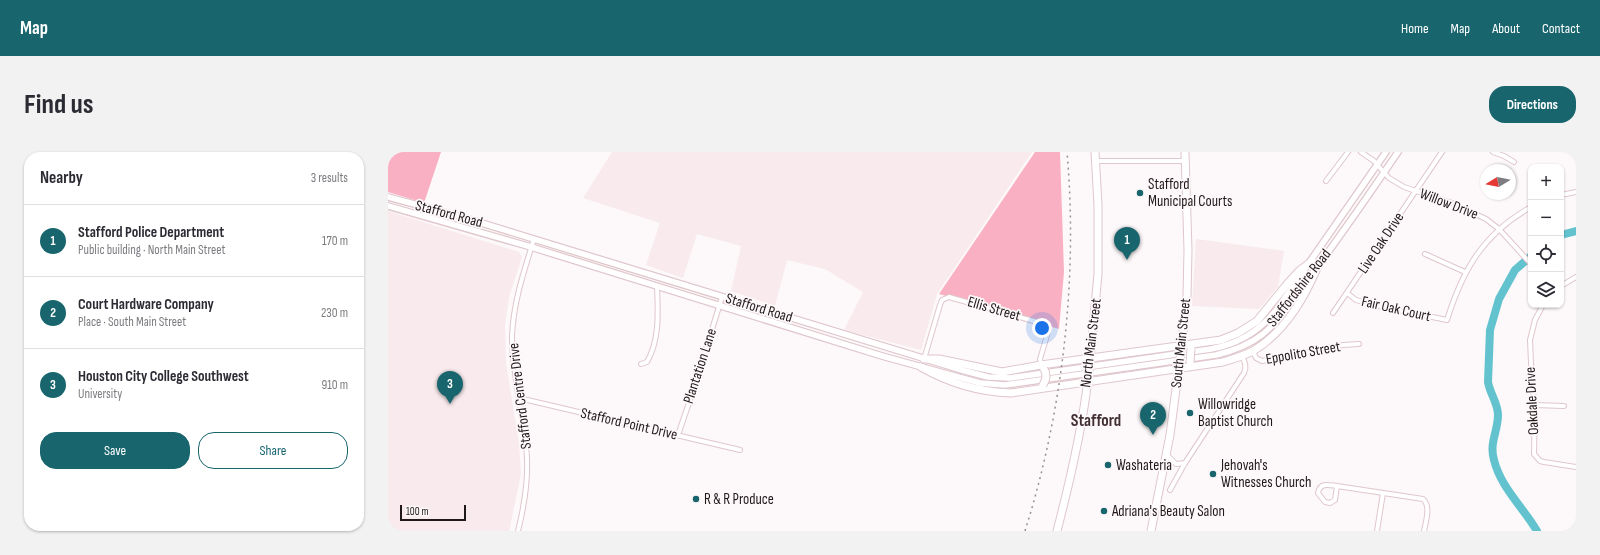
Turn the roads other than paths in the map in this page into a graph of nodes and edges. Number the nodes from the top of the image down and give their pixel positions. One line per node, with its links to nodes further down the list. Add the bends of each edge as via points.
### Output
1 (1095, 152): 9 (highway, North Main Street)
2 (1185, 152): 10 (highway, South Main Street)
3 (1348, 152): 14 (street)
4 (1361, 152): 12 (street, Willow Drive)
5 (1386, 152): 12 (main road, Staffordshire Road)
6 (1398, 152): 13 (main road, Staffordshire Road)
7 (1442, 152): 15 (street, Live Oak Drive)
8 (1493, 152): 11 (street)
9 (1096, 161): 10 (street); 44 (highway, North Main Street, via 1098,274)
10 (1185, 161): 39 (highway, South Main Street, via 1188,250 1187,296)
11 (1514, 162)
12 (1378, 165): 13 (street, Willow Drive); 26 (main road, Staffordshire Road)
13 (1384, 172): 15 (street, Willow Drive, via 1389,178); 27 (main road, Staffordshire Road)
14 (1326, 181)
15 (1415, 192): 21 (street, Willow Drive, via 1466,208); 32 (street, Live Oak Drive)
16 (1576, 192): 17 (street)
17 (1564, 194)
18 (388, 197): 22 (main road, Stafford Road)
19 (388, 206): 23 (main road, Stafford Road)
20 (1528, 209): 21 (street)
21 (1499, 229): 25 (street, Willow Drive); 28 (street, via 1482,247)
22 (534, 239): 23 (street, Stafford Centre Drive); 33 (main road, Stafford Road)
23 (531, 247): 31 (main road, Stafford Road); 53 (street, Stafford Centre Drive, via 514,313 512,336)
24 (1425, 254): 28 (street)
25 (1528, 260)
26 (1312, 261): 38 (highway, via 1299,271 1265,312 1248,327 1221,340); 43 (main road, Staffordshire Road, via 1272,316 1249,336 1221,347)
27 (1317, 268): 40 (highway, via 1310,284 1284,324); 49 (main road, Staffordshire Road, via 1272,326 1250,342 1216,355)
28 (1465, 272): 32 (street, Fair Oak Court, via 1447,320 1369,304 1356,300)
29 (1576, 277): 30 (street)
30 (1564, 284)
31 (657, 286): 34 (main road, Stafford Road); 45 (street, via 658,323 655,342 647,362)
32 (1347, 293): 36 (street, Live Oak Drive)
33 (722, 297): 34 (street, Plantation Lane); 42 (main road, Stafford Road)
34 (720, 306): 47 (main road, Stafford Road); 56 (street, Plantation Lane)
35 (1541, 308): 54 (street, Oakdale Drive, via 1535,320 1530,340)
36 (1333, 313)
37 (1359, 344): 40 (street, Eppolito Street, via 1262,361 1256,358)
38 (1194, 346): 39 (highway); 46 (highway, bridge)
39 (1181, 347): 44 (highway); 50 (highway, South Main Street, bridge)
40 (1253, 350): 41 (highway)
41 (1242, 356): 46 (highway, via 1224,362); 59 (street, via 1246,365 1244,373)
42 (924, 359): 43 (main road, Stafford Road, via 976,375 1000,378); 48 (highway, via 939,359 1002,372); 48 (street, Ellis Street, via 942,300 953,298 1044,324 1049,329 1040,360)
43 (1135, 360)
44 (1090, 361): 48 (highway); 51 (highway, North Main Street, bridge)
45 (641, 364)
46 (1192, 365): 50 (highway)
47 (921, 367): 49 (main road, Stafford Road, via 980,383 1005,385); 52 (highway, via 953,383 988,391 1011,393)
48 (1043, 367): 52 (highway, bridge, via 1046,372)
49 (1135, 367)
50 (1179, 367): 51 (highway); 58 (highway, South Main Street)
51 (1088, 381): 52 (highway); 65 (highway, North Main Street, via 1071,478)
52 (1042, 387)
53 (519, 398): 56 (street, Stafford Point Drive); 64 (street, Stafford Centre Drive, via 527,459 526,495)
54 (1535, 405): 55 (street); 60 (street, Oakdale Drive, via 1534,451 1537,458 1544,462)
55 (1564, 406)
56 (678, 435): 57 (street, Stafford Point Drive)
57 (740, 450)
58 (1167, 455): 59 (street, via 1176,464); 66 (highway, South Main Street)
59 (1185, 463): 62 (street)
60 (1576, 467)
61 (1337, 486): 61 (street, via 1324,485 1318,493 1325,502 1330,503 1335,500); 63 (street)
62 (1170, 490)
63 (1383, 493): 67 (street); 68 (street, via 1426,501 1428,507)
64 (518, 531)
65 (1057, 531)
66 (1151, 531)
67 (1377, 531)
68 (1424, 531)

